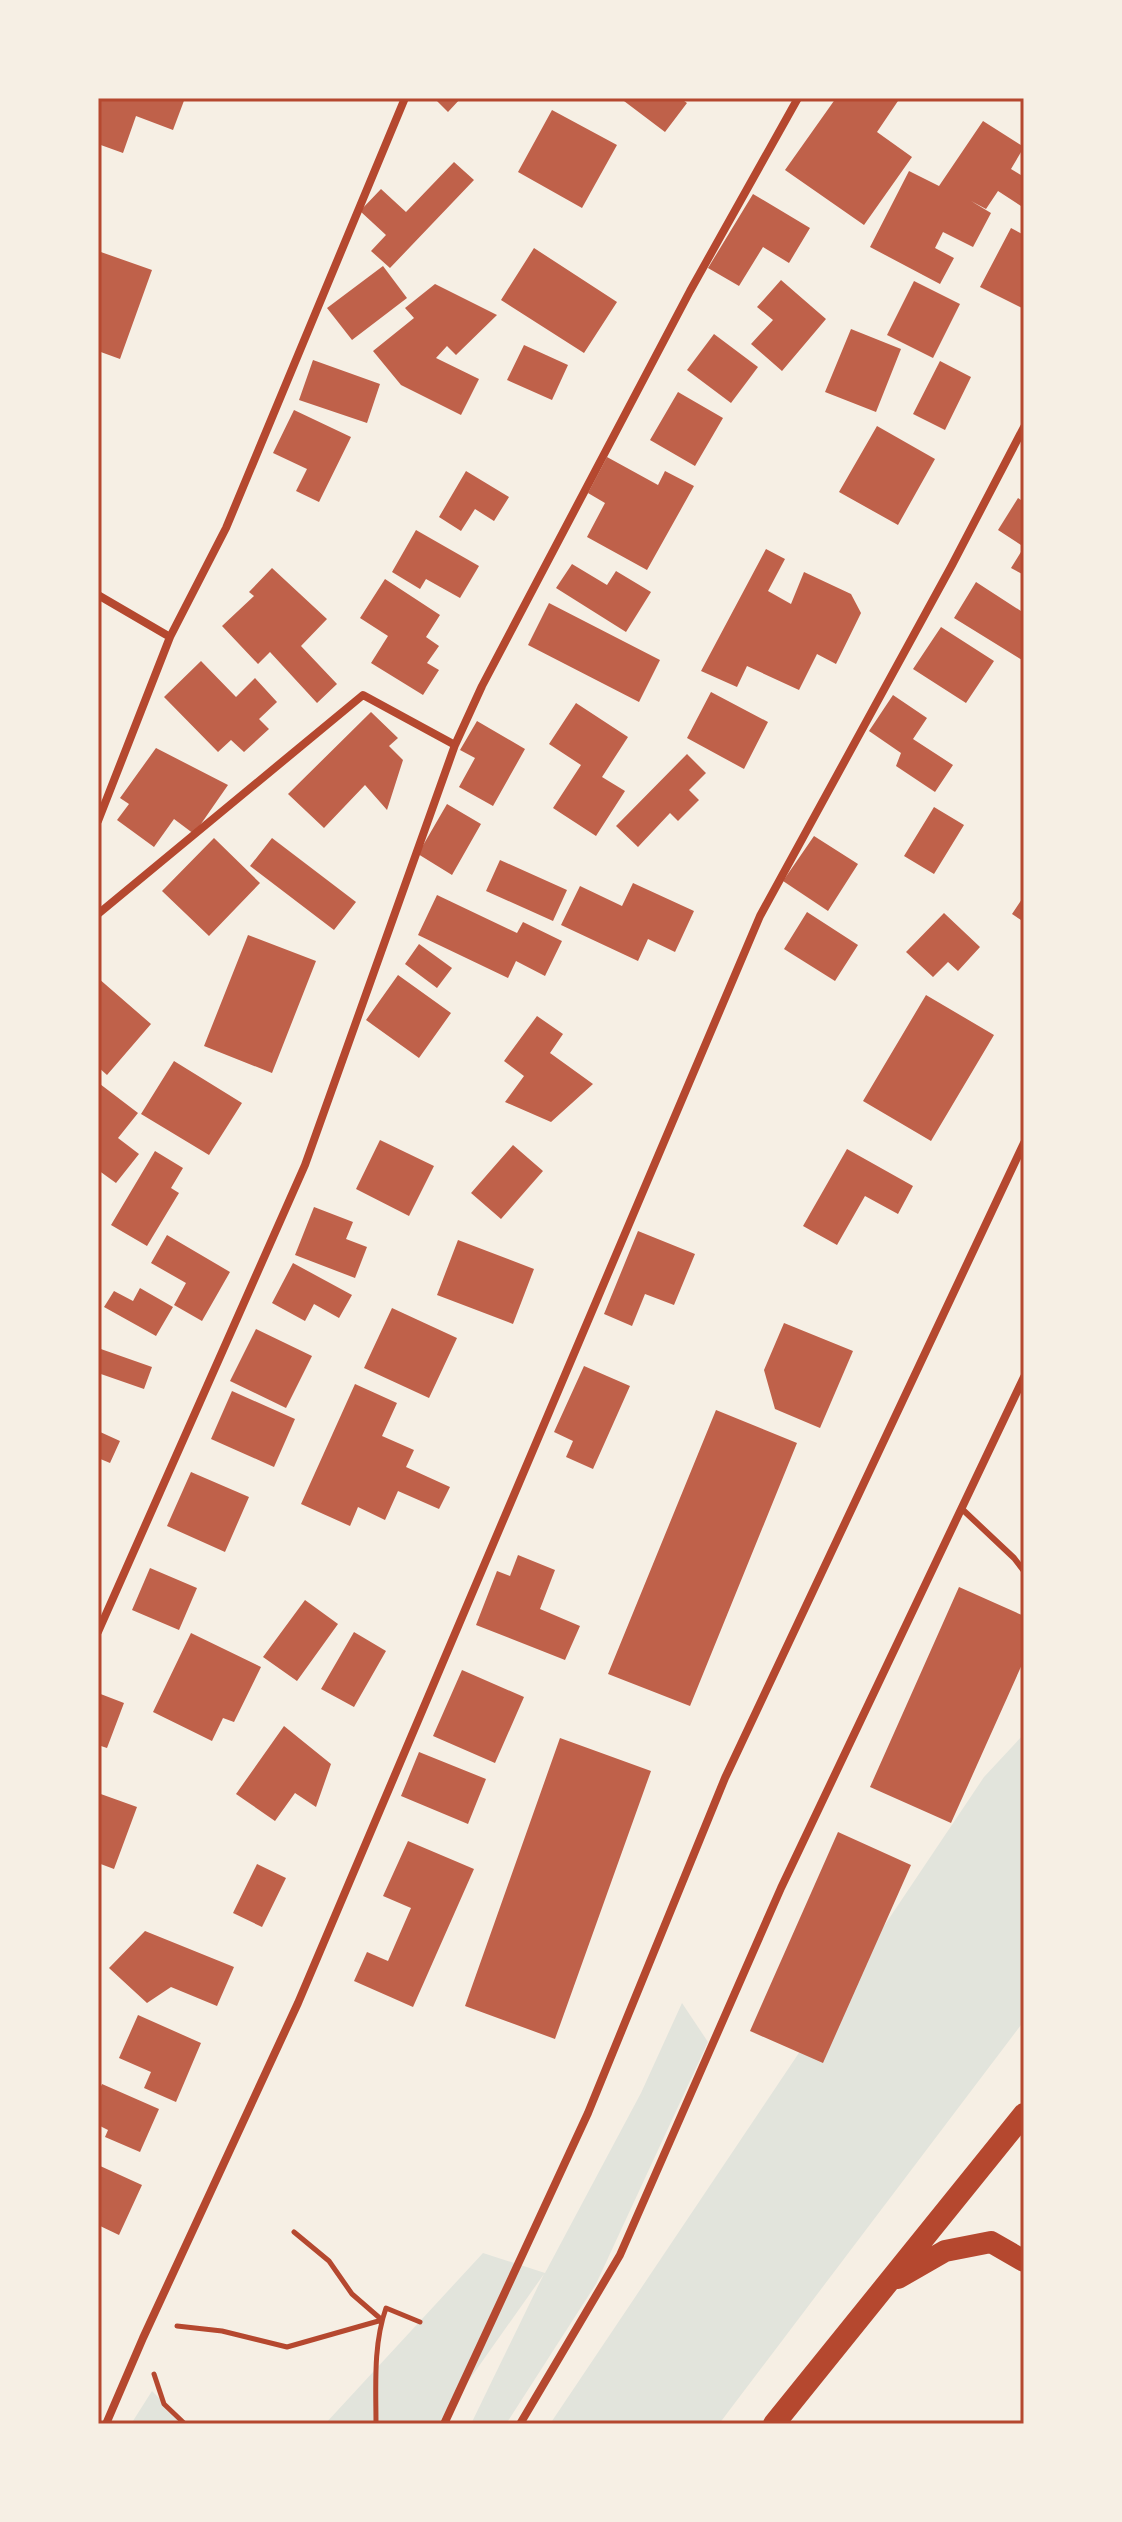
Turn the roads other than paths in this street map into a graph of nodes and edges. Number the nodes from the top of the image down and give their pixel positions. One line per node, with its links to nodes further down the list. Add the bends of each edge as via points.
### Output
1 (405, 98): 5 (street, via 226,528)
2 (798, 98): 6 (street, via 690,291)
3 (1024, 427): 17 (street, via 760,916 298,2003)
4 (98, 595): 5 (street)
5 (170, 637): 7 (street)
6 (455, 745): 8 (street, via 363,695); 13 (street, via 305,1165)
7 (98, 821)
8 (98, 914)
9 (1024, 1143): 18 (street, via 725,1778 588,2113)
10 (1024, 1377): 11 (street)
11 (962, 1509): 12 (lane); 19 (street, via 781,1888 620,2255)
12 (1024, 1571)
13 (98, 1632)
14 (1024, 2114): 16 (highway)
15 (1024, 2261): 16 (highway, via 991,2242 945,2251)
16 (885, 2285): 20 (highway)
17 (106, 2424)
18 (444, 2424)
19 (520, 2424)
20 (774, 2424)

